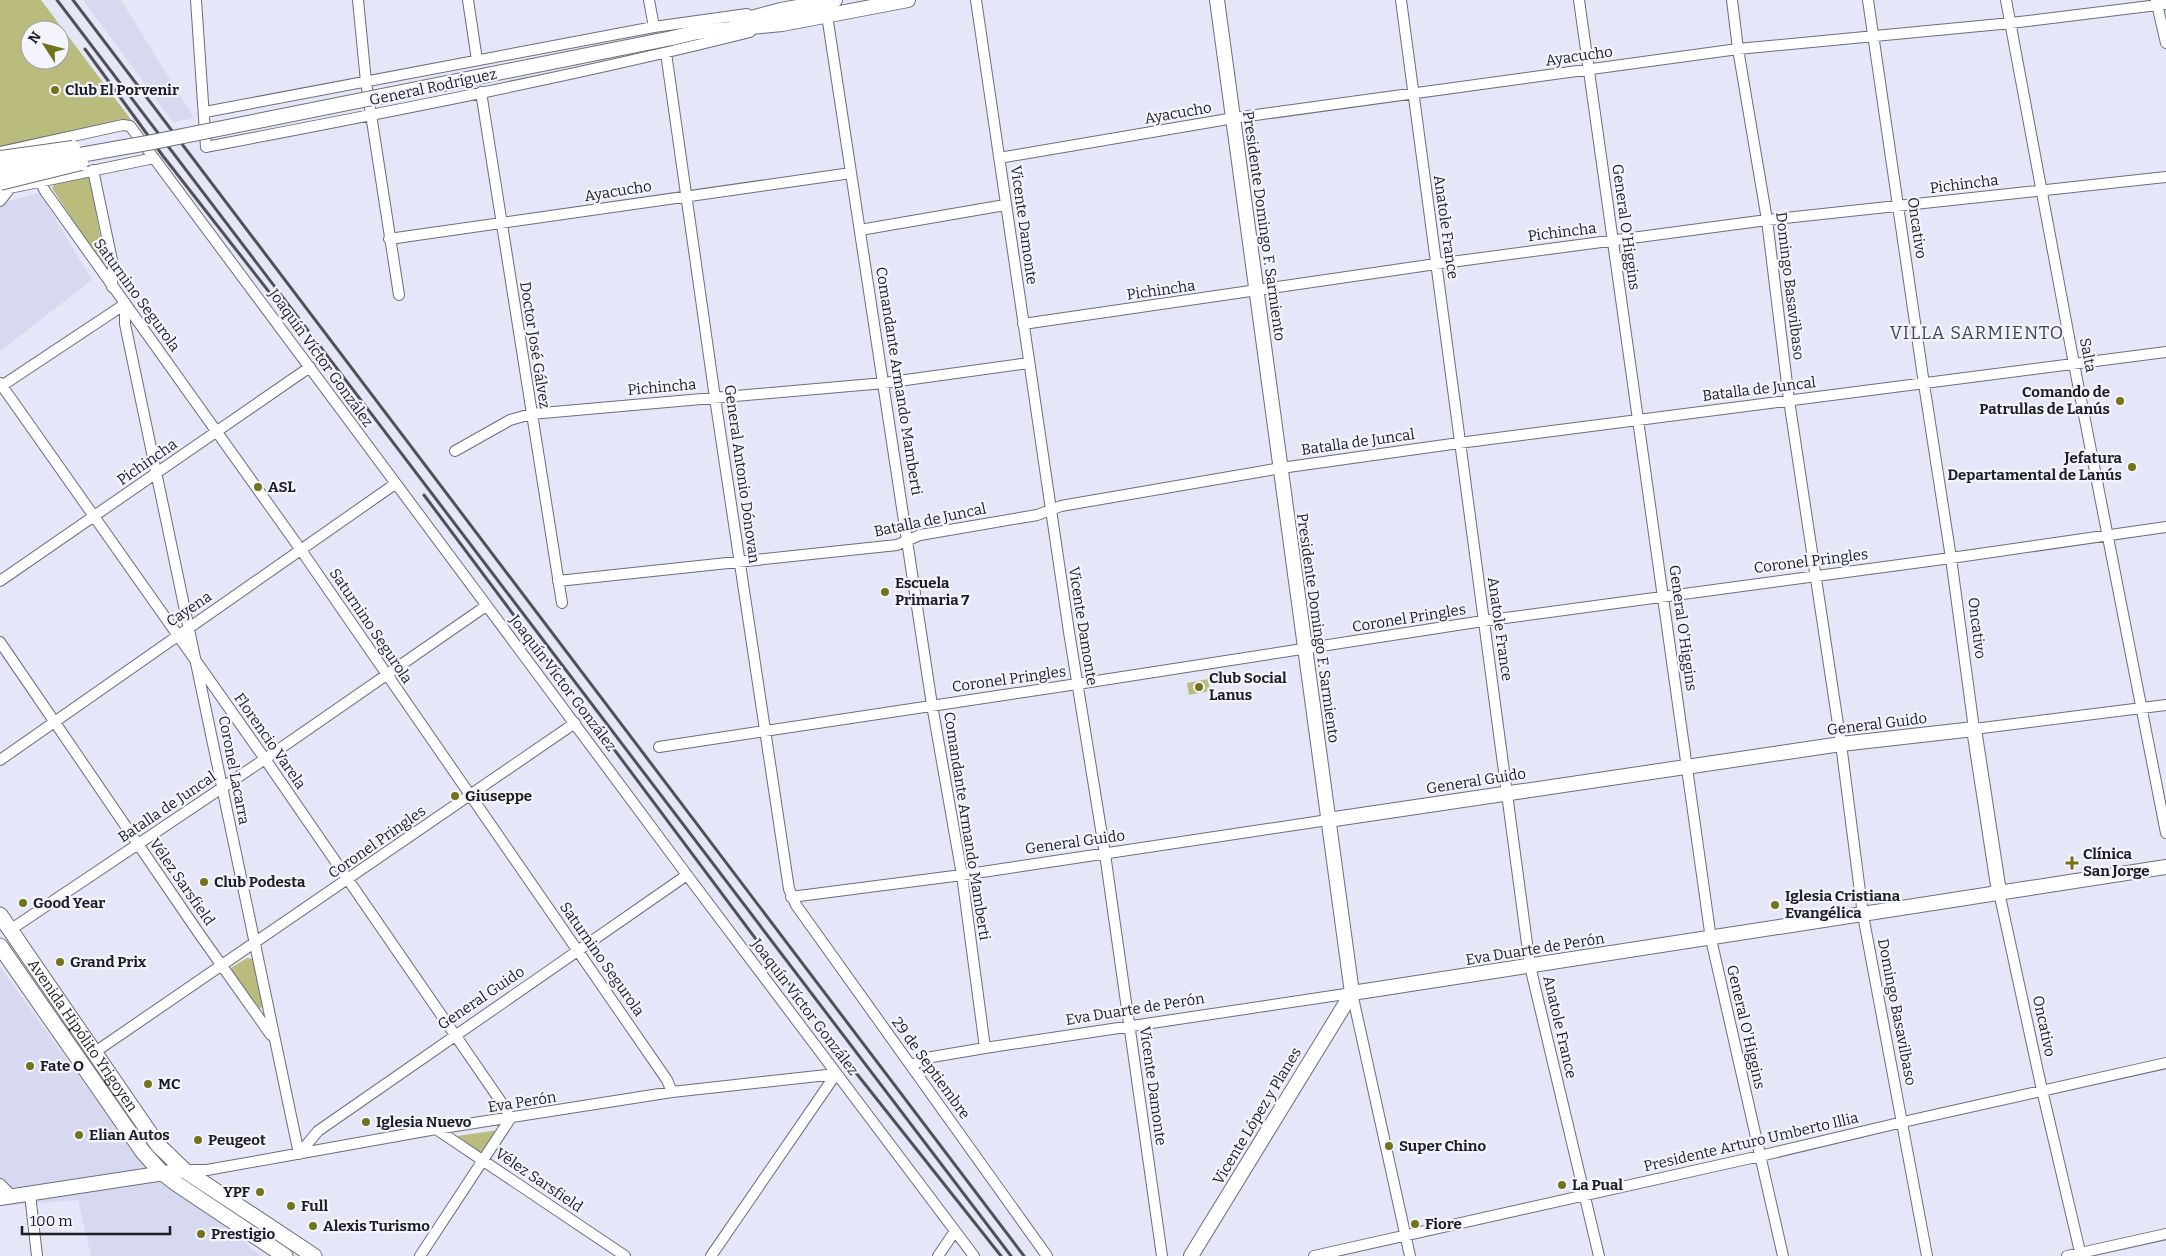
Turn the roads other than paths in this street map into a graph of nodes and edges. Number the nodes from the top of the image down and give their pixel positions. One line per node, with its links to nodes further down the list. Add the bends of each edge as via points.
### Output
1 (196, 0): 29 (street)
2 (358, 0): 26 (street)
3 (468, 0): 24 (street)
4 (649, 0): 18 (street)
5 (908, 0): 14 (main road)
6 (976, 0): 36 (street, Vicente Damonte)
7 (1217, 0): 31 (main road, Presidente Domingo F. Sarmiento)
8 (1400, 0): 28 (street, Anatole France)
9 (1579, 0): 25 (street, General O'Higgins)
10 (1732, 0): 22 (street, Domingo Basavilbaso)
11 (1868, 0): 20 (street, Oncativo)
12 (2006, 0): 16 (street, Salta)
13 (2160, 3): 16 (street, Ayacucho); 21 (street)
14 (828, 4): 15 (main road); 17 (main road); 39 (street, Comandante Armando Mamberti)
15 (781, 10): 18 (street, General Rodríguez); 19 (main road)
16 (2011, 23): 20 (street, Ayacucho); 44 (street, Salta)
17 (782, 24): 19 (main road); 23 (street, General Rodríguez)
18 (654, 27): 24 (street, General Rodríguez)
19 (698, 32): 32 (main road, bridge)
20 (1873, 37): 22 (street, Ayacucho); 48 (street, Oncativo)
21 (2166, 43)
22 (1738, 49): 25 (street, Ayacucho); 49 (street, Domingo Basavilbaso)
23 (666, 53): 27 (street, General Rodríguez); 45 (street, General Antonio Dónovan)
24 (477, 60): 26 (street, General Rodríguez)
25 (1588, 70): 28 (street, Ayacucho); 53 (street, General O'Higgins)
26 (366, 82): 29 (street, General Rodríguez); 30 (street)
27 (481, 92): 30 (street, General Rodríguez); 50 (street, Doctor José Gálvez)
28 (1413, 94): 31 (street, Ayacucho); 54 (street, Anatole France)
29 (205, 112): 30 (street, General Rodríguez, via 206,147)
30 (371, 115): 52 (street)
31 (1234, 118): 36 (street, Ayacucho); 56 (main road, Presidente Domingo F. Sarmiento)
32 (151, 142): 34 (main road, bridge, via 101,144); 38 (main road, bridge); 42 (main road, bridge)
33 (0, 152): 35 (street, Joaquín Víctor González, via 123,125 130,126)
34 (0, 158)
35 (154, 158): 37 (street); 63 (street, Joaquín Víctor González)
36 (999, 158): 47 (street, Vicente Damonte)
37 (93, 170): 41 (street); 55 (street, via 113,265)
38 (0, 172)
39 (851, 173): 45 (street, Ayacucho); 51 (street, Comandante Armando Mamberti)
40 (2166, 177): 44 (street, Pichincha)
41 (40, 181): 42 (street); 55 (street, Saturnino Segurola)
42 (5, 185): 43 (street); 46 (street)
43 (0, 190)
44 (2042, 191): 48 (street, Pichincha); 62 (street, Salta)
45 (687, 196): 50 (street, Ayacucho); 67 (street, General Antonio Dónovan)
46 (0, 202)
47 (1005, 205): 51 (street); 59 (street, Vicente Damonte)
48 (1898, 207): 49 (street, Pichincha); 65 (street, Oncativo)
49 (1768, 220): 53 (street, Pichincha); 68 (street, Domingo Basavilbaso)
50 (501, 224): 52 (street, Ayacucho); 69 (street, Doctor José Gálvez)
51 (860, 230): 64 (street, Comandante Armando Mamberti)
52 (389, 239): 57 (street)
53 (1613, 241): 54 (street, Pichincha); 70 (street, General O'Higgins)
54 (1436, 264): 56 (street, Pichincha); 72 (street, Anatole France)
55 (112, 287): 58 (street, Saturnino Segurola)
56 (1256, 291): 59 (street, Pichincha); 74 (main road, Presidente Domingo F. Sarmiento)
57 (399, 295)
58 (125, 304): 66 (street); 71 (street, Saturnino Segurola); 75 (street, Coronel Lacarra, via 126,324)
59 (1023, 324): 61 (street, Vicente Damonte)
60 (2166, 352): 62 (street, Batalla de Juncal)
61 (1029, 363): 64 (street, Pichincha); 77 (street, Vicente Damonte)
62 (2074, 364): 65 (street, Batalla de Juncal); 80 (street, Salta)
63 (310, 367): 71 (street, Pichincha); 76 (street, Joaquín Víctor González)
64 (884, 383): 67 (street, Pichincha); 81 (street, Comandante Armando Mamberti)
65 (1924, 384): 68 (street, Batalla de Juncal); 83 (street, Oncativo)
66 (1, 385): 78 (street, Florencio Varela)
67 (715, 398): 69 (street, Pichincha); 84 (street, General Antonio Dónovan)
68 (1789, 400): 70 (street, Batalla de Juncal); 85 (street, Domingo Basavilbaso)
69 (531, 414): 73 (street, Pichincha, via 510,420); 87 (street, Doctor José Gálvez)
70 (1638, 420): 72 (street, Batalla de Juncal); 88 (street, General O'Higgins)
71 (217, 431): 75 (street, Pichincha); 82 (street, Saturnino Segurola)
72 (1459, 443): 74 (street, Batalla de Juncal); 91 (street, Anatole France)
73 (455, 451)
74 (1280, 468): 77 (street, Batalla de Juncal); 95 (main road, Presidente Domingo F. Sarmiento)
75 (156, 474): 78 (street, Pichincha); 92 (street, Coronel Lacarra)
76 (395, 484): 82 (street, Cayena); 90 (street, Joaquín Víctor González)
77 (1050, 510): 81 (street, Batalla de Juncal, via 1037,515 920,534); 98 (street, Vicente Damonte)
78 (94, 517): 86 (street, Pichincha); 93 (street, Florencio Varela)
79 (2166, 527): 80 (street, Coronel Pringles)
80 (2108, 535): 83 (street, Coronel Pringles); 101 (street, Salta)
81 (908, 540): 84 (street, Batalla de Juncal, via 896,545); 99 (street, Comandante Armando Mamberti)
82 (302, 550): 92 (street, Cayena); 97 (street, Saturnino Segurola)
83 (1951, 558): 85 (street, Coronel Pringles); 104 (street, Oncativo)
84 (740, 561): 87 (street, Batalla de Juncal); 105 (street, General Antonio Dónovan)
85 (1814, 576): 88 (street, Coronel Pringles); 106 (street, Domingo Basavilbaso)
86 (0, 581)
87 (558, 581): 89 (street, Doctor José Gálvez)
88 (1663, 596): 91 (street, Coronel Pringles); 110 (street, General O'Higgins)
89 (562, 603)
90 (486, 606): 97 (street, Batalla de Juncal); 103 (street, Joaquín Víctor González)
91 (1484, 621): 95 (street, Coronel Pringles); 112 (street, Anatole France)
92 (190, 627): 93 (street, Cayena); 96 (street, Coronel Lacarra)
93 (178, 635): 96 (street, Florencio Varela); 102 (street, Cayena)
94 (0, 642): 102 (street, Vélez Sarsfield)
95 (1304, 649): 98 (street, Coronel Pringles); 114 (main road, Presidente Domingo F. Sarmiento)
96 (198, 664): 108 (street, Florencio Varela); 111 (street, Coronel Lacarra)
97 (387, 675): 108 (street, Batalla de Juncal); 113 (street, Saturnino Segurola)
98 (1077, 684): 99 (street, Coronel Pringles); 117 (street, Vicente Damonte)
99 (932, 704): 105 (street, Coronel Pringles); 120 (street, Comandante Armando Mamberti)
100 (2166, 705): 101 (street, General Guido)
101 (2142, 708): 104 (street, General Guido); 115 (street, Salta)
102 (55, 722): 109 (street, Cayena); 116 (street, Vélez Sarsfield)
103 (575, 723): 113 (street, Coronel Pringles); 119 (street, Joaquín Víctor González)
104 (1974, 729): 106 (main road, General Guido); 122 (main road, Oncativo)
105 (765, 731): 107 (street, Coronel Pringles); 123 (street, General Antonio Dónovan)
106 (1840, 744): 110 (main road, General Guido); 124 (street, Domingo Basavilbaso)
107 (659, 747)
108 (265, 759): 111 (street, Batalla de Juncal); 121 (street, Florencio Varela)
109 (0, 760)
110 (1687, 767): 112 (main road, General Guido); 127 (street, General O'Higgins)
111 (222, 788): 116 (street, Batalla de Juncal); 128 (street, Coronel Lacarra)
112 (1507, 792): 114 (main road, General Guido); 132 (street, Anatole France)
113 (470, 796): 121 (street, Coronel Pringles); 130 (street, Saturnino Segurola)
114 (1328, 820): 117 (street, General Guido); 133 (main road, Presidente Domingo F. Sarmiento)
115 (2166, 833)
116 (138, 844): 126 (street, Batalla de Juncal); 131 (street, Vélez Sarsfield)
117 (1105, 854): 120 (street, General Guido); 134 (street, Vicente Damonte)
118 (2166, 867): 122 (main road, Eva Duarte de Perón)
119 (686, 875): 130 (street, General Guido); 141 (street, Joaquín Víctor González)
120 (962, 875): 123 (street, General Guido); 137 (street, Comandante Armando Mamberti)
121 (348, 881): 128 (street, Coronel Pringles); 135 (street, Florencio Varela)
122 (1999, 892): 124 (main road, Eva Duarte de Perón); 142 (street, Oncativo)
123 (792, 897): 140 (street, 29 de Septiembre)
124 (1863, 915): 127 (main road, Eva Duarte de Perón); 145 (street, Domingo Basavilbaso)
125 (0, 916): 126 (main road, Avenida Hipólito Yrigoyen)
126 (10, 930): 138 (main road, Avenida Hipólito Yrigoyen)
127 (1712, 939): 132 (main road, Eva Duarte de Perón); 148 (street, General O'Higgins)
128 (255, 944): 131 (street, Coronel Pringles); 136 (street, Coronel Lacarra)
129 (0, 946): 151 (main road, Avenida Hipólito Yrigoyen, via 143,1152)
130 (578, 952): 135 (street, General Guido); 143 (street, Saturnino Segurola, via 668,1080)
131 (222, 966): 136 (street, Vélez Sarsfield); 138 (street, Coronel Pringles)
132 (1530, 966): 133 (main road, Eva Duarte de Perón); 154 (street, Anatole France)
133 (1352, 993): 134 (street, Eva Duarte de Perón); 157 (street, Presidente Domingo F. Sarmiento); 170 (main road, Vicente López y Planes)
134 (1130, 1026): 137 (street, Eva Duarte de Perón); 169 (street, Vicente Damonte)
135 (455, 1035): 144 (street, Florencio Varela); 147 (street, General Guido, via 318,1131)
136 (274, 1038): 147 (street, Coronel Lacarra)
137 (985, 1048): 140 (street, Eva Duarte de Perón, via 926,1058)
138 (95, 1052): 150 (main road, Avenida Hipólito Yrigoyen, via 158,1144)
139 (2166, 1063): 142 (street, Presidente Arturo Umberto Illia)
140 (911, 1066): 168 (street, 29 de Septiembre)
141 (836, 1074): 143 (street, Eva Perón); 156 (street, Joaquín Víctor González); 165 (street)
142 (2042, 1090): 145 (street, Presidente Arturo Umberto Illia); 159 (street, Oncativo)
143 (672, 1092): 144 (street, Eva Perón)
144 (510, 1119): 146 (street, Eva Perón); 149 (street)
145 (1903, 1122): 148 (street, Presidente Arturo Umberto Illia); 175 (street, Domingo Basavilbaso)
146 (436, 1129): 147 (street, Eva Perón); 149 (street, Vélez Sarsfield)
147 (299, 1154): 150 (street, Eva Perón, via 207,1170)
148 (1760, 1156): 154 (street, Presidente Arturo Umberto Illia); 174 (street, General O'Higgins)
149 (484, 1160): 163 (street); 164 (street, Vélez Sarsfield)
150 (184, 1170): 151 (main road); 162 (main road, Avenida Hipólito Yrigoyen)
151 (161, 1172): 153 (main road); 161 (main road, Avenida Hipólito Yrigoyen)
152 (0, 1184): 155 (street)
153 (30, 1194): 155 (main road); 160 (street)
154 (1585, 1195): 157 (street, Presidente Arturo Umberto Illia); 173 (street, Anatole France)
155 (6, 1197)
156 (955, 1230): 166 (street); 167 (street, Joaquín Víctor González)
157 (1405, 1234): 171 (street, Presidente Arturo Umberto Illia); 172 (street, Presidente Domingo F. Sarmiento)
158 (2166, 1234): 159 (street)
159 (2080, 1254): 176 (street)
160 (37, 1256)
161 (285, 1256)
162 (314, 1256)
163 (420, 1256)
164 (625, 1256)
165 (711, 1256)
166 (938, 1256)
167 (974, 1256)
168 (1047, 1256)
169 (1162, 1256)
170 (1191, 1256)
171 (1314, 1256)
172 (1410, 1256)
173 (1598, 1256)
174 (1783, 1256)
175 (1927, 1256)
176 (2067, 1256)

